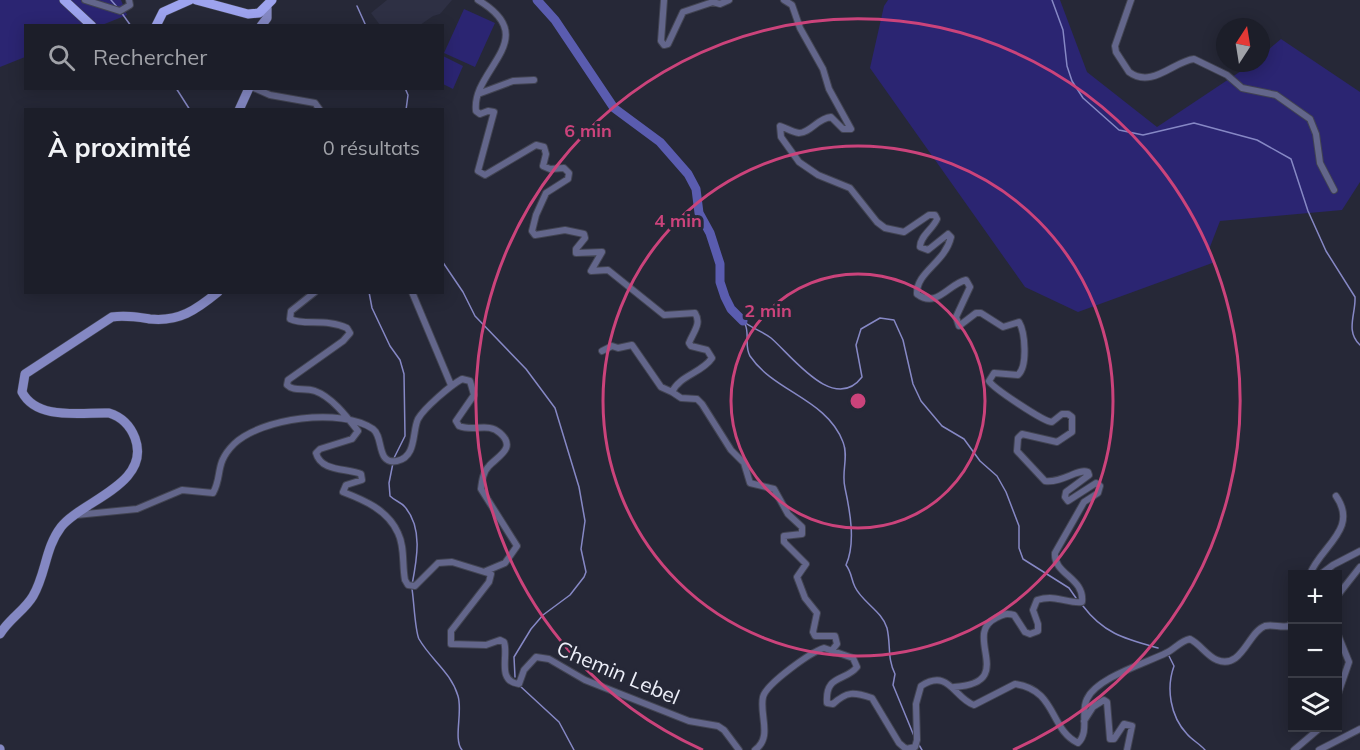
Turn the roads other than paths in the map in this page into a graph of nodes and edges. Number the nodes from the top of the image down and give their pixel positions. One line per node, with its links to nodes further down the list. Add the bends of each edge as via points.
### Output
1 (64, 0): 12 (main road)
2 (85, 0): 3 (street, via 120,11 130,5)
3 (129, 0)
4 (190, 0): 13 (main road, via 163,12)
5 (196, 0): 11 (main road, via 248,14 259,13)
6 (477, 0): 18 (street, via 497,14 505,41)
7 (664, 0): 8 (street, via 664,45 683,12)
8 (729, 0)
9 (784, 0): 42 (street, via 792,5 829,90 851,129 843,129 831,117 818,120 804,132 780,126 779,132 793,157 813,172 850,188 885,228 904,232 928,215 935,215 934,227 920,246 928,250 945,236 951,237 942,258 917,286 918,294 939,298 966,280 970,287 956,317 959,326 976,313 1003,327 1019,322 1025,364 1022,372 994,373 989,381 1043,420 1052,422 1068,414 1073,424 1072,432 1057,442 1022,434 1017,451 1045,481 1059,482 1088,472 1085,479 1066,492 1068,501 1090,484 1100,486 1098,493 1084,502 1055,553 1058,566 1077,583 1082,602 1051,597 1037,600 1033,610 1038,631 1030,634 1014,615 1004,614 989,621 983,637 988,661 984,676 974,684)
10 (1131, 0): 21 (street, via 1116,46 1129,72 1142,76 1167,73 1194,59 1227,75 1242,88 1272,93 1310,119 1320,163)
11 (269, 4): 14 (main road)
12 (90, 24)
13 (157, 24)
14 (262, 24)
15 (534, 80): 18 (street, via 513,81)
16 (248, 90): 19 (main road)
17 (259, 90): 20 (street, via 315,103)
18 (478, 94): 27 (street, via 476,111 494,112 478,166 480,173 485,175 541,145 546,150 543,166 564,168 569,173 568,179 546,193 536,215 532,231 535,235 565,230 584,234 576,253 602,252 591,271 608,270 664,315 697,315 698,325 688,343 707,350 712,358 679,382)
19 (240, 108)
20 (319, 108)
21 (1334, 190)
22 (216, 294): 30 (main road, via 194,312 168,320 112,317 25,374 22,392 31,405 57,412 109,413 126,422 135,437 135,461 120,484)
23 (312, 294): 28 (street, via 291,311 290,319 328,321 350,333 286,385 321,394)
24 (413, 294): 26 (street)
25 (602, 351): 27 (street, via 632,345 661,387)
26 (451, 385): 28 (street, via 419,417 416,440 401,460 386,459 372,428); 35 (street, via 462,379 474,387 474,395 456,421 459,426 495,429 504,437 507,447 504,455 485,472 481,489 517,546 505,563)
27 (672, 392): 40 (street, via 702,404 731,450 744,463 747,480 774,489 788,514 802,527 802,534 784,536 784,542 806,564 797,577 817,614 813,632 815,636 835,636 837,644)
28 (349, 420): 30 (street, via 289,420 236,442 217,469 213,493 182,490 137,509); 35 (street, via 358,431 356,437 322,448 316,456 328,467 362,474 362,480 345,485 343,492 369,502 399,534 408,585 415,586 438,562)
29 (1336, 496): 33 (street, via 1344,509 1341,532)
30 (73, 516): 38 (main road, via 54,538 34,596)
31 (1360, 551): 34 (street)
32 (1360, 567): 36 (street)
33 (1312, 570)
34 (1326, 570)
35 (486, 571): 46 (street, Chemin Lebel, via 491,579 450,631 450,644 504,642 504,667 513,683 519,684 529,662 536,657 549,659 585,680 689,721 718,726)
36 (1342, 590)
37 (1291, 624): 43 (street, via 1260,629 1244,651 1228,660 1217,660 1193,641 1185,640 1090,692)
38 (0, 634)
39 (1342, 645): 41 (street, via 1349,662)
40 (833, 649): 42 (street, via 853,658 857,668 835,678 827,703 833,704 853,692 872,698 906,749 915,747 917,740 916,704 921,686 935,681); 47 (street, via 824,648 804,658 769,686 763,695 764,737)
41 (1342, 682)
42 (954, 687): 43 (street, via 974,705 1015,684 1036,690 1078,743 1084,734)
43 (1083, 721): 48 (street, via 1104,700 1110,739 1124,724 1132,726)
44 (1360, 729): 50 (street)
45 (1315, 732): 49 (street)
46 (739, 750)
47 (755, 750)
48 (1127, 750)
49 (1294, 750)
50 (1319, 750)

